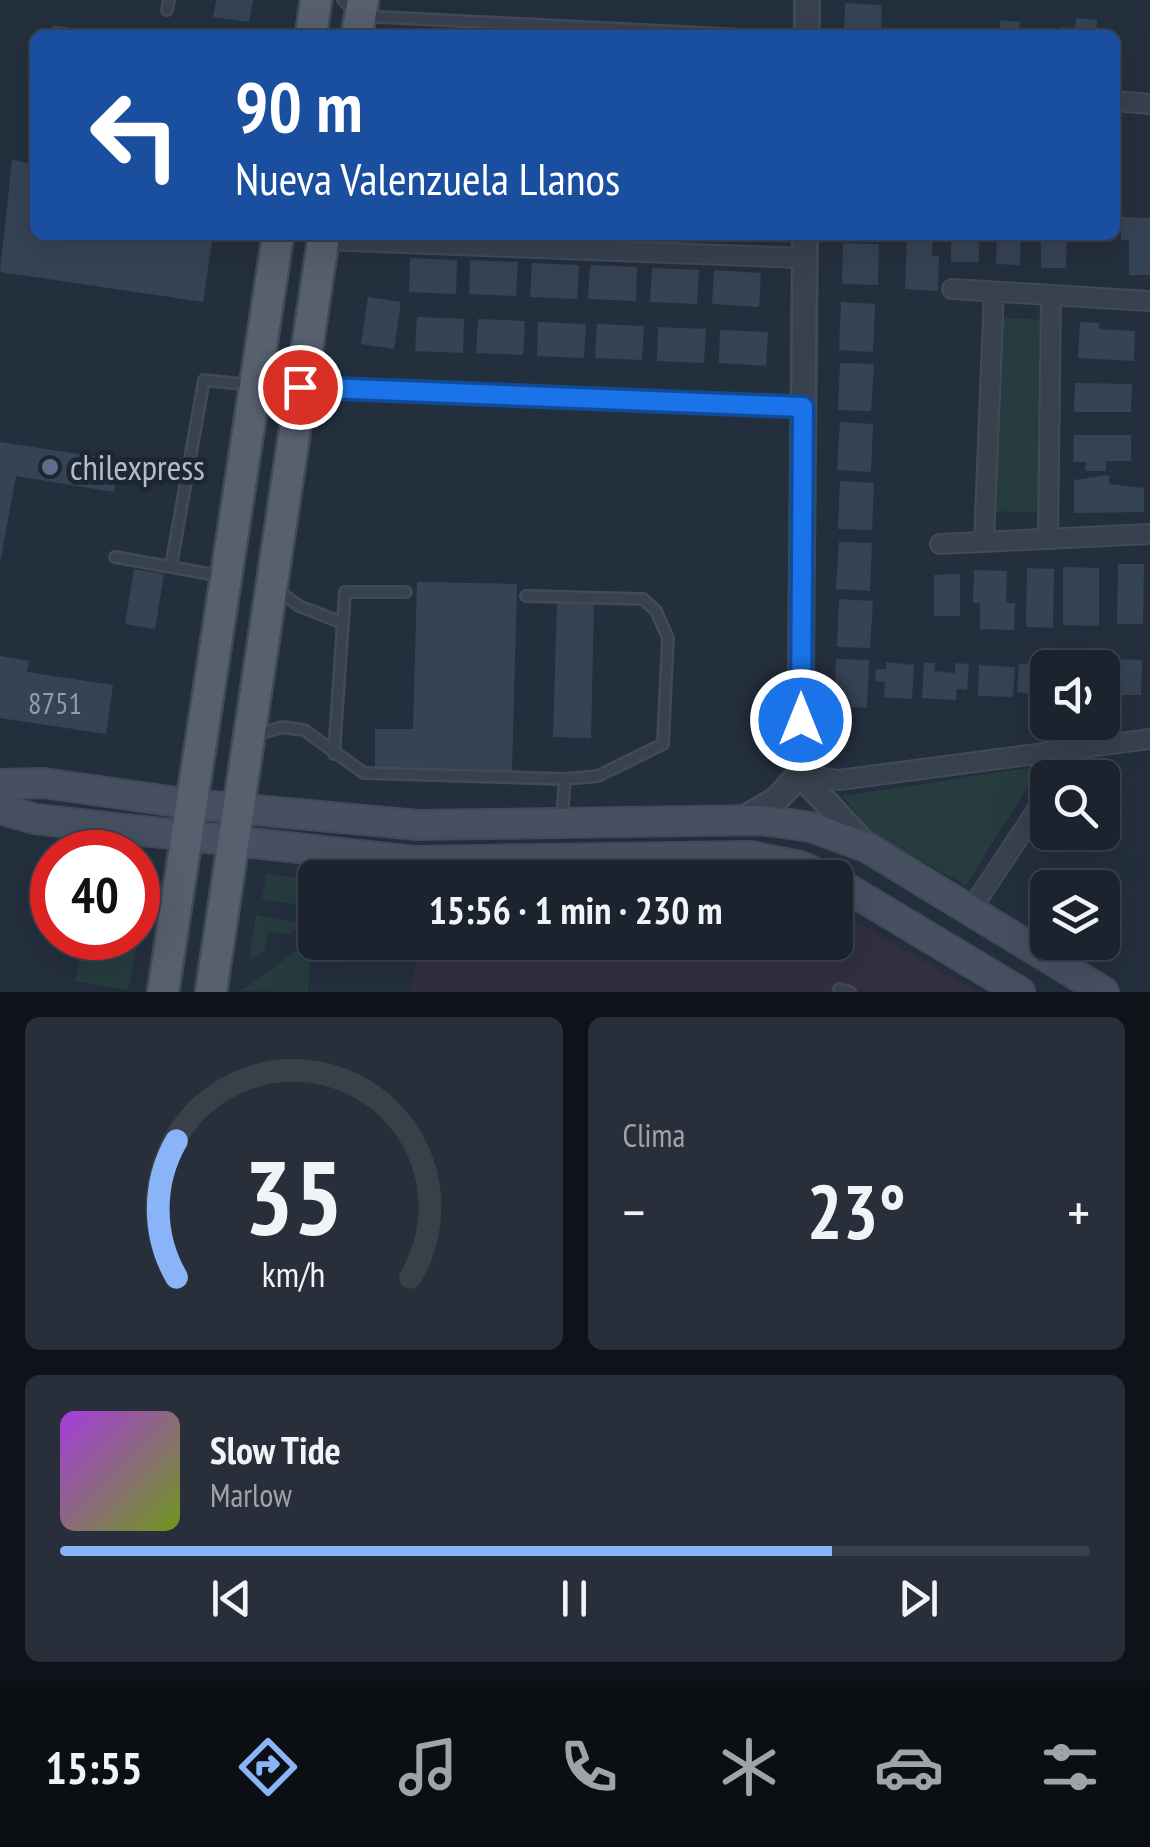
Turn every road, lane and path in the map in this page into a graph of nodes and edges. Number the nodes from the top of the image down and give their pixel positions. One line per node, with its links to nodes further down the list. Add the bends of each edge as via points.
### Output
1 (316, 0): 4 (main road)
2 (807, 0): 6 (street)
3 (356, 13): 5 (lane)
4 (312, 30)
5 (656, 30)
6 (807, 30)
7 (1120, 101): 8 (street)
8 (1150, 104)
9 (277, 240): 18 (main road)
10 (324, 240): 17 (main road)
11 (444, 240): 12 (street)
12 (805, 246): 19 (street)
13 (952, 290): 14 (street)
14 (994, 292): 15 (street); 22 (street)
15 (1051, 295): 16 (street); 21 (street)
16 (1150, 301)
17 (300, 387): 18 (street); 19 (street); 27 (main road)
18 (251, 399): 25 (lane, via 204,380); 26 (main road)
19 (803, 407): 36 (street)
20 (1150, 534): 21 (street)
21 (1048, 538): 22 (street)
22 (984, 542): 23 (street)
23 (940, 544)
24 (116, 557): 25 (lane)
25 (171, 566): 26 (lane)
26 (224, 576): 39 (main road)
27 (270, 584): 30 (lane, via 299,606); 31 (main road)
28 (406, 592): 30 (lane, via 345,592)
29 (526, 596): 37 (lane, via 643,600 668,638 666,740 618,769)
30 (343, 623): 34 (lane)
31 (248, 737): 34 (lane, via 282,726 304,730); 41 (main road)
32 (1150, 739): 33 (street)
33 (1076, 751): 35 (street); 36 (street, via 839,780)
34 (334, 754): 37 (lane, via 364,773)
35 (1070, 760)
36 (800, 774): 42 (street, via 776,800); 47 (street)
37 (565, 779): 44 (lane)
38 (0, 784): 39 (main road, via 44,783)
39 (191, 804): 41 (main road); 45 (main road)
40 (0, 809): 45 (main road)
41 (238, 809): 44 (main road, via 417,825); 46 (main road)
42 (743, 820): 44 (main road); 47 (main road, via 811,827)
43 (1030, 820): 52 (street)
44 (562, 825)
45 (186, 837): 46 (main road); 54 (main road)
46 (234, 844): 48 (main road); 55 (main road)
47 (868, 848): 52 (main road)
48 (394, 860)
49 (622, 860): 50 (main road)
50 (770, 860)
51 (853, 893): 57 (main road)
52 (972, 908): 58 (main road)
53 (839, 990): 56 (lane)
54 (163, 992)
55 (211, 992)
56 (850, 992)
57 (1020, 992)
58 (1104, 992)

